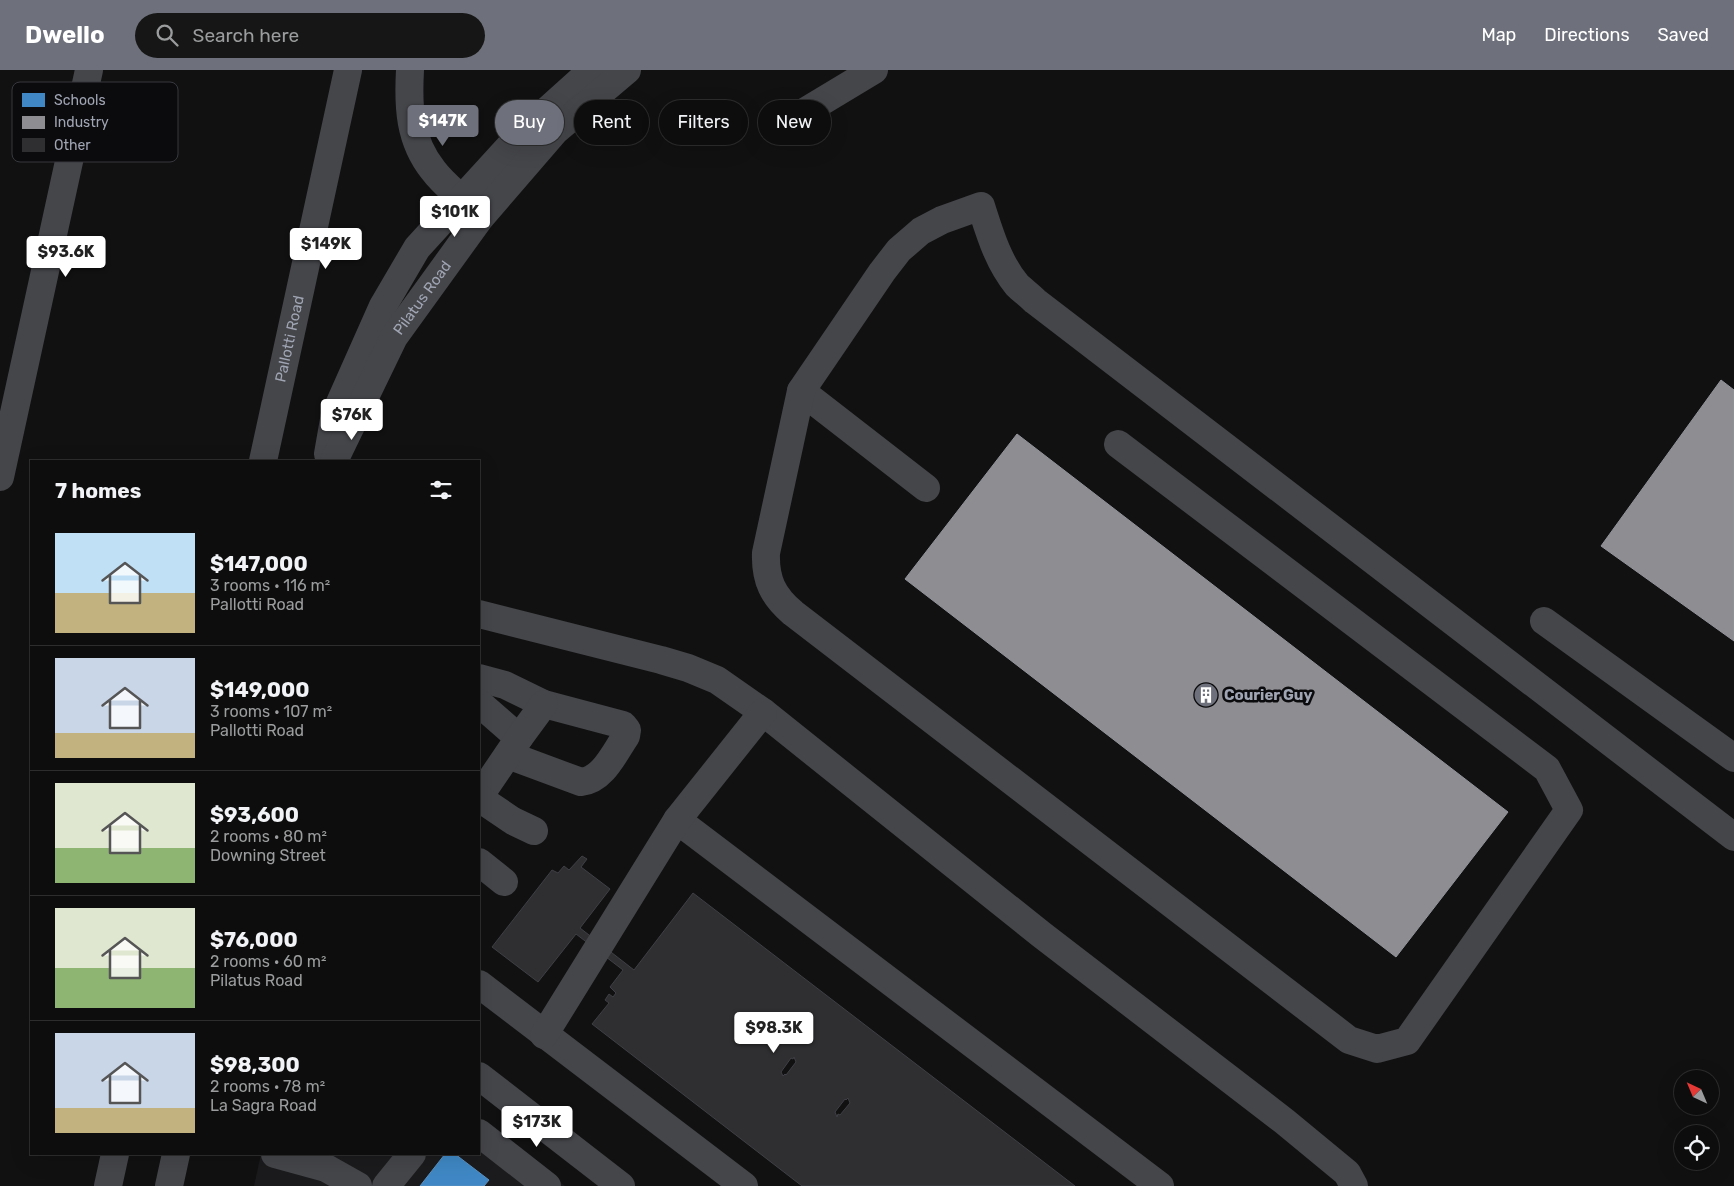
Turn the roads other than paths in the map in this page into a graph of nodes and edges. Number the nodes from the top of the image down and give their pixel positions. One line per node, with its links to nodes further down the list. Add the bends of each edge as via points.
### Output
1 (348, 70): 12 (street, Pallotti Road)
2 (410, 70): 8 (street, via 408,100 420,150 433,170)
3 (592, 70): 8 (street, Pilatus Road, via 521,134)
4 (627, 70): 8 (street, Pilatus Road)
5 (874, 70): 6 (street)
6 (824, 100)
7 (65, 162): 10 (street)
8 (471, 208): 13 (street, Pilatus Road, via 417,248 384,306 334,414); 14 (street, Pilatus Road, via 394,337)
9 (801, 391): 11 (street, via 766,553 765,568 781,603 1349,1040 1376,1049 1407,1041 1570,810 1547,769); 16 (street); 28 (street, via 899,250 921,231 981,206 1002,263 1035,301)
10 (8, 392): 15 (street)
11 (1118, 444)
12 (263, 460)
13 (327, 460)
14 (334, 460)
15 (0, 477)
16 (926, 488)
17 (480, 614): 22 (street, via 688,668 717,680)
18 (1544, 622): 24 (street)
19 (480, 678): 21 (street, via 505,685)
20 (480, 704): 23 (street)
21 (544, 704): 23 (street); 23 (street, via 624,725 626,736 599,776 587,782 581,782)
22 (763, 712): 26 (street); 47 (street, via 1042,935 1284,1120 1347,1174)
23 (513, 746): 25 (street)
24 (1734, 758)
25 (482, 786): 27 (street, via 513,821)
26 (677, 820): 32 (street); 46 (street)
27 (534, 831)
28 (1734, 837)
29 (480, 863): 30 (street)
30 (504, 882)
31 (480, 985): 32 (street)
32 (544, 1035): 45 (street)
33 (480, 1077): 44 (street)
34 (480, 1134): 43 (street)
35 (115, 1155): 39 (street)
36 (176, 1155): 40 (street)
37 (280, 1155): 41 (street, via 326,1168)
38 (411, 1155): 42 (street)
39 (108, 1186)
40 (169, 1186)
41 (358, 1186)
42 (386, 1186)
43 (547, 1186)
44 (620, 1186)
45 (744, 1186)
46 (1160, 1186)
47 (1354, 1186)

